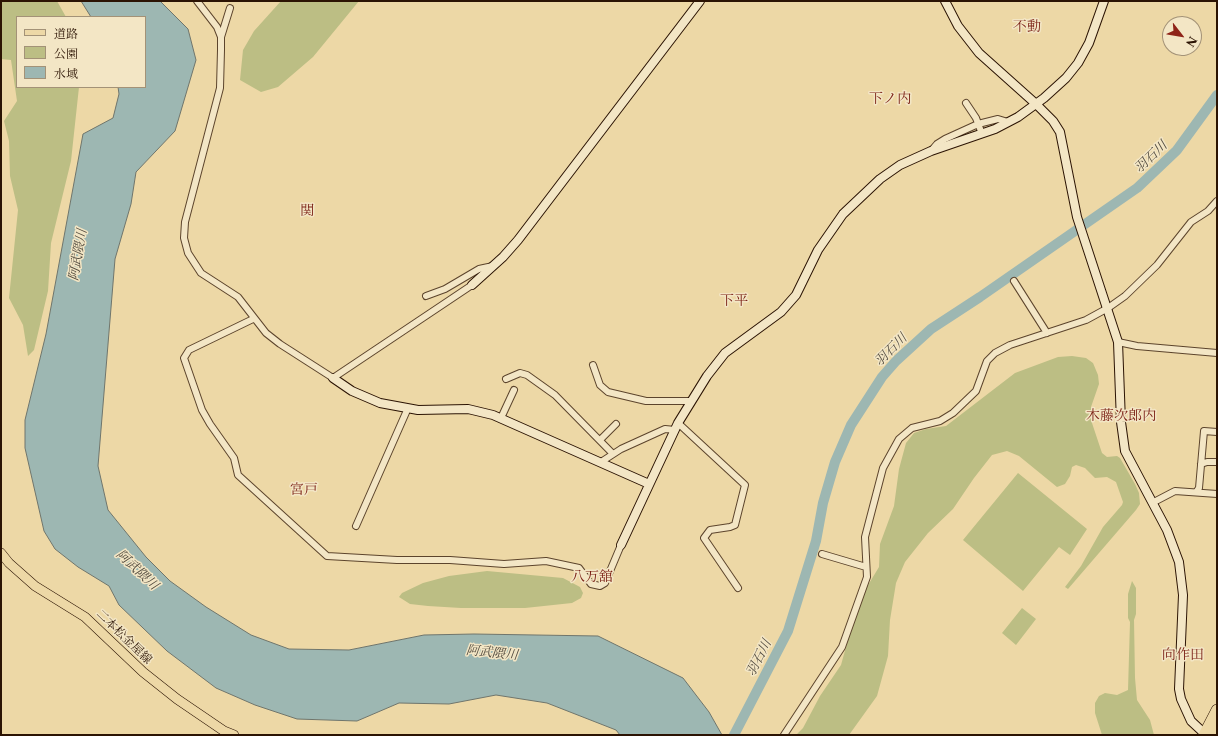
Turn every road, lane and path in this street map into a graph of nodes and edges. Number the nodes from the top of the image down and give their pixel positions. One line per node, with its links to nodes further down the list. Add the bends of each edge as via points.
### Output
1 (197, 1): 6 (street, via 217,27)
2 (700, 1): 14 (street, via 518,240)
3 (946, 1): 8 (street, via 958,26 975,48)
4 (1104, 1): 8 (street, via 1089,43 1078,63 1057,87)
5 (230, 8): 6 (street)
6 (221, 37): 24 (street, via 220,88 185,222 184,238 188,253 201,274 238,297 266,333)
7 (966, 103): 10 (street)
8 (1036, 104): 9 (street); 18 (street, via 1060,132 1078,218)
9 (1008, 122): 10 (street, via 998,119); 11 (street)
10 (978, 124): 11 (street); 12 (street, via 945,139)
11 (982, 134): 12 (street)
12 (931, 151): 27 (street, via 889,172 843,214 818,250 796,295 780,312 725,353 706,376)
13 (1217, 201): 18 (street, via 1192,222 1143,280)
14 (493, 266): 16 (street); 17 (street, via 479,269 445,289)
15 (1014, 281): 20 (street)
16 (472, 285): 24 (street)
17 (426, 296)
18 (1108, 308): 20 (street, via 1086,320); 21 (street)
19 (253, 319): 43 (street, via 189,350 184,358 202,410 234,458 238,475 327,556 504,564 546,561 579,568 591,584 600,586 605,583)
20 (1047, 333): 46 (street, via 1010,345 995,353 987,362 976,391 953,414 940,421 912,428 894,444 883,468 865,537)
21 (1118, 342): 22 (street); 41 (street, via 1123,444)
22 (1217, 353)
23 (593, 365): 27 (street, via 600,385 608,392 646,401)
24 (333, 378): 28 (street, via 368,399)
25 (506, 379): 33 (street, via 520,373 527,375 555,395)
26 (514, 390): 29 (street)
27 (691, 402): 31 (street)
28 (408, 408): 29 (street, via 468,409); 42 (street)
29 (501, 418): 35 (street)
30 (616, 424): 33 (street)
31 (676, 426): 34 (street); 38 (street); 47 (street, via 745,485 735,525 710,530 704,538)
32 (1217, 432): 37 (street, via 1204,431)
33 (600, 440): 34 (street)
34 (614, 454): 35 (street)
35 (601, 462): 38 (street)
36 (1217, 462): 37 (street)
37 (1201, 464): 39 (street)
38 (649, 484): 43 (street)
39 (1197, 492): 40 (street); 41 (street, via 1175,491)
40 (1217, 494)
41 (1152, 502): 52 (street, via 1176,553 1182,579 1182,699 1191,721)
42 (356, 526)
43 (621, 545)
44 (1, 554): 50 (main road, 二本松金屋線, via 35,586 85,617 143,672 177,699)
45 (822, 554): 46 (street)
46 (866, 567): 51 (street, via 867,577 842,647)
47 (738, 588)
48 (1217, 710): 52 (highway)
49 (1217, 729): 52 (highway)
50 (234, 735)
51 (784, 735)
52 (1207, 735)

